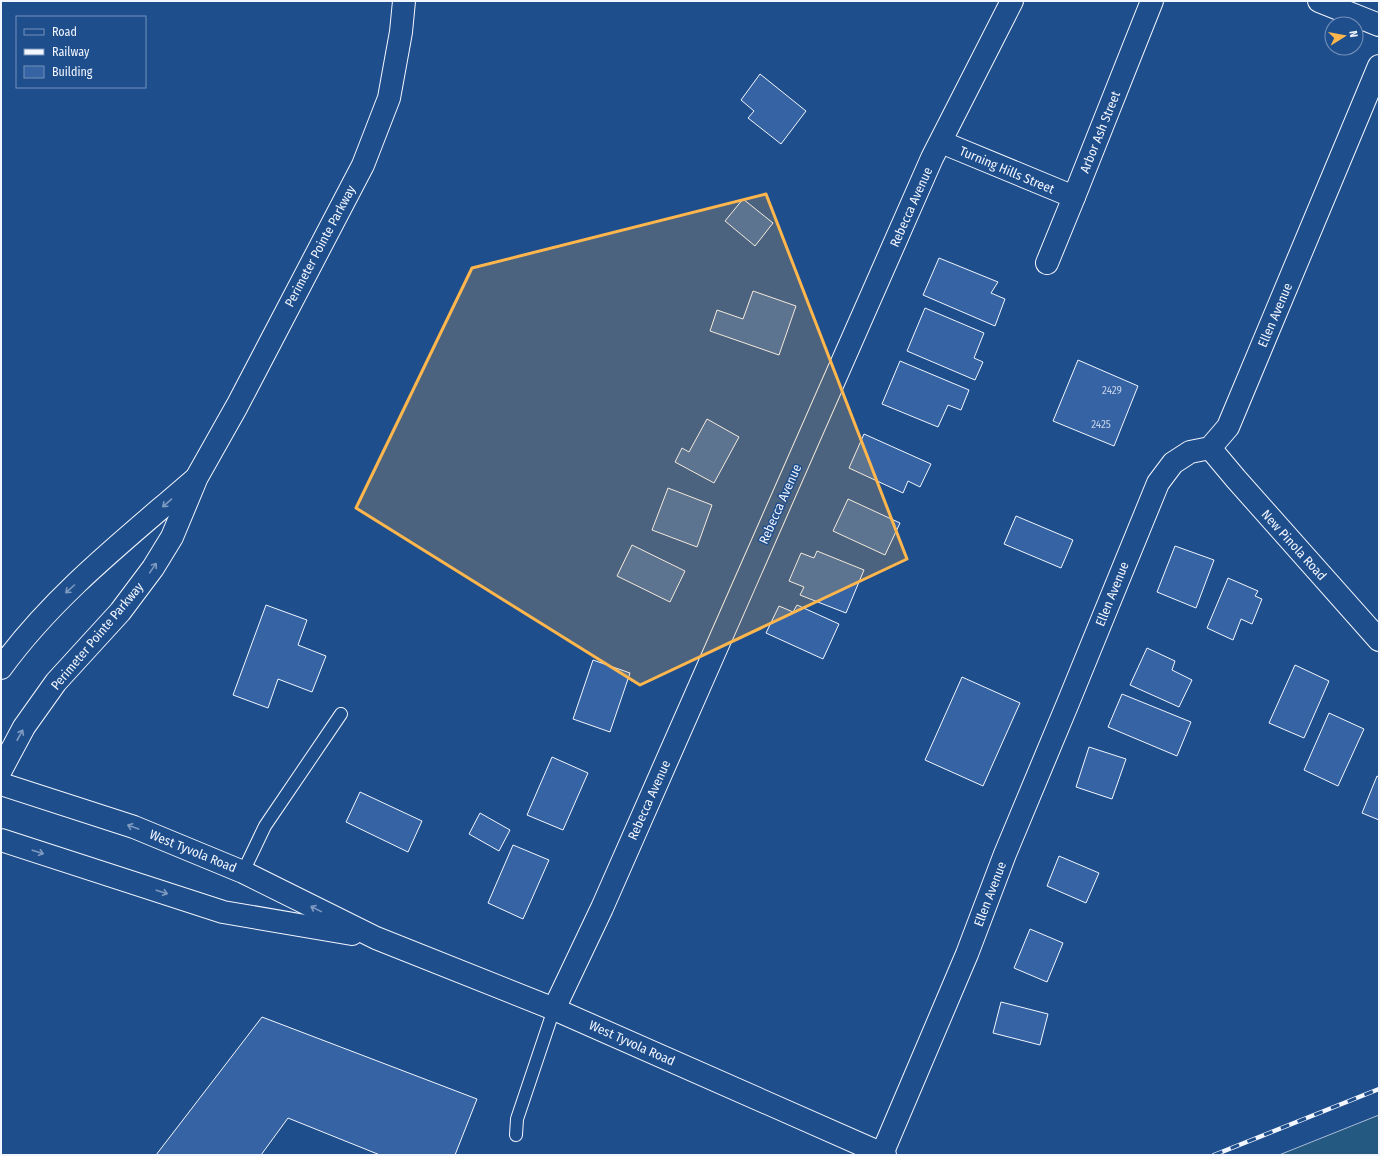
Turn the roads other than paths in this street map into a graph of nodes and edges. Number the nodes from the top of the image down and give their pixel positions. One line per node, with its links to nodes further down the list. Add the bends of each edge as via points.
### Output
1 (404, 1): 11 (street, Perimeter Pointe Parkway, via 402,32 389,98 363,165)
2 (1012, 1): 7 (street, Rebecca Avenue)
3 (1152, 1): 8 (street, Arbor Ash Street)
4 (1319, 1): 5 (street)
5 (1379, 25)
6 (1379, 66): 10 (street, Ellen Avenue, via 1228,427)
7 (941, 142): 8 (street, Turning Hills Street); 20 (street, Rebecca Avenue, via 602,908)
8 (1074, 198): 9 (street, Arbor Ash Street)
9 (1046, 262)
10 (1210, 448): 12 (street, New Pinola Road); 22 (street, Ellen Avenue, via 1184,455 1173,463 1158,483)
11 (197, 478): 13 (street, Perimeter Pointe Parkway, one-way to 13, via 64,595 20,642); 15 (street, Perimeter Pointe Parkway, one-way to 11, via 24,727 56,682 120,612 153,568 172,537)
12 (1379, 640)
13 (1, 668)
14 (341, 714): 18 (lane, via 265,826)
15 (1, 770)
16 (1, 784): 18 (street, West Tyvola Road, one-way to 16, via 134,827)
17 (1, 840): 19 (street, West Tyvola Road, one-way to 19, via 223,912)
18 (243, 872): 19 (street, West Tyvola Road, one-way to 18)
19 (376, 938): 20 (street, West Tyvola Road)
20 (554, 1009): 21 (lane, via 517,1119); 22 (street, West Tyvola Road)
21 (516, 1135)
22 (884, 1154)

